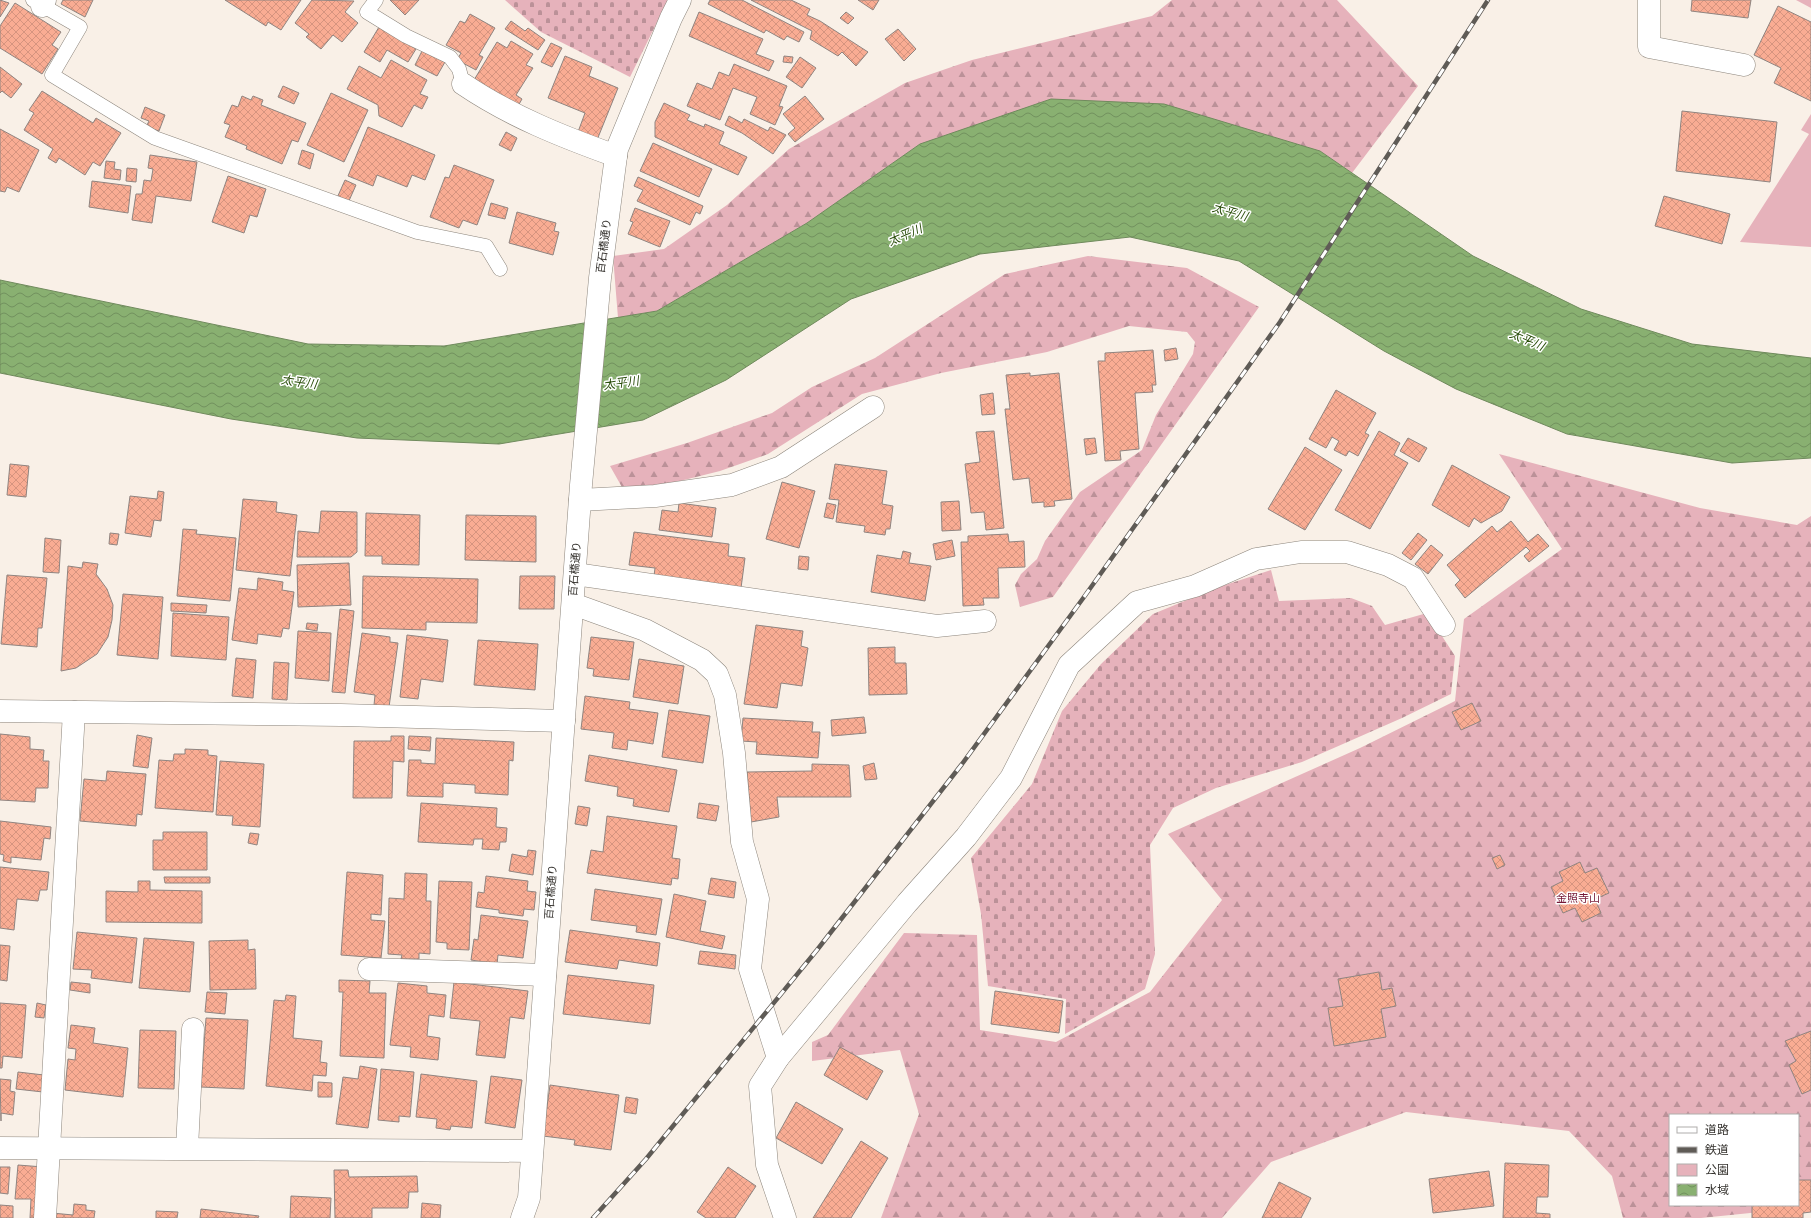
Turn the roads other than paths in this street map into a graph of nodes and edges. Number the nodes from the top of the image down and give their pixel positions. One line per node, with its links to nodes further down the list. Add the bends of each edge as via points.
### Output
1 (376, 0): 6 (lane, via 367,12 406,36 450,57 459,69)
2 (680, 0): 7 (street, 百石橋通り)
3 (1649, 0): 5 (street, via 1649,47)
4 (40, 2): 8 (lane, via 80,27 52,75 155,138 417,232 486,246)
5 (1744, 65)
6 (463, 84): 7 (street, via 486,100 559,136)
7 (616, 156): 10 (street, 百石橋通り, via 600,278)
8 (500, 269)
9 (873, 407): 10 (street, via 781,467 732,484 655,496)
10 (581, 493): 11 (street, 百石橋通り)
11 (575, 574): 12 (street, 百石橋通り); 13 (street, via 937,626)
12 (573, 604): 17 (street, 百石橋通り); 21 (street, via 645,630 702,660 716,674 725,695 734,753 742,842 758,899 750,969)
13 (985, 621)
14 (1444, 625): 21 (street, via 1413,578 1388,564 1347,552 1301,552 1256,559 1195,586 1138,602 1069,665 1011,778 966,837 906,903)
15 (0, 711): 16 (street)
16 (74, 712): 17 (street); 22 (street)
17 (564, 721): 19 (street, 百石橋通り)
18 (369, 969): 19 (street)
19 (545, 975): 25 (street, 百石橋通り)
20 (193, 1029): 24 (street)
21 (778, 1058): 28 (street, via 760,1086 767,1165)
22 (50, 1147): 23 (street); 24 (street); 26 (street)
23 (0, 1148)
24 (187, 1148): 25 (street)
25 (532, 1152): 27 (street, 百石橋通り, via 529,1198)
26 (45, 1218)
27 (522, 1218)
28 (785, 1218)

